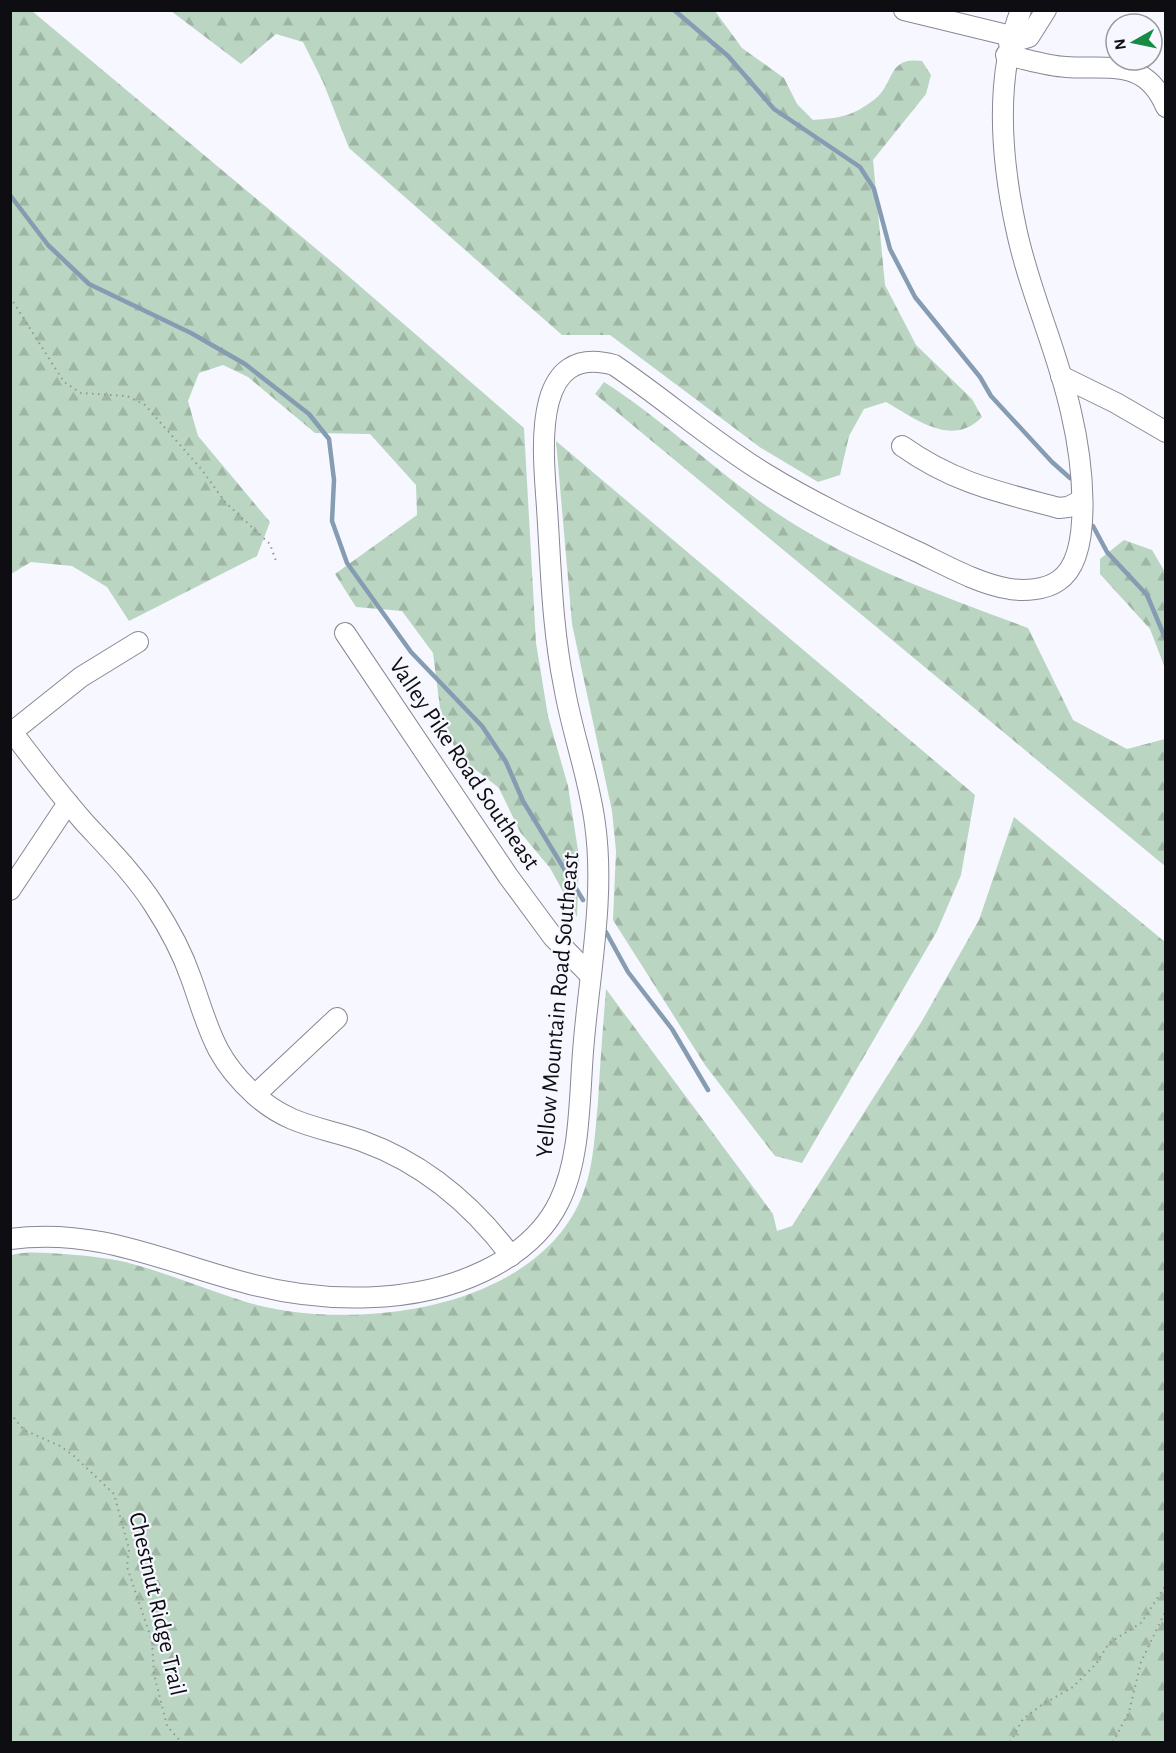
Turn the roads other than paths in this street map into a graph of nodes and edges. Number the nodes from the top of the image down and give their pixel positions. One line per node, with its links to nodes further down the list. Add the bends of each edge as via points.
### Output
1 (904, 10): 4 (street)
2 (1021, 10): 4 (street, Yellow Mountain Road Southeast)
3 (1046, 10): 4 (street, via 1029,37)
4 (1009, 45): 5 (street, via 1063,67 1125,69 1154,88); 6 (street, Yellow Mountain Road Southeast, via 1005,147 1012,206 1025,266)
5 (1166, 107)
6 (1061, 376): 7 (street); 9 (street, Yellow Mountain Road Southeast, via 1079,455)
7 (1166, 432)
8 (902, 446): 9 (street, via 925,463 976,487 1059,508)
9 (1082, 500): 15 (street, Yellow Mountain Road Southeast, via 1079,547 1070,569 1059,581 1044,587 1009,588 952,568 806,497 763,472 614,365 587,361 568,370 550,394 543,435 554,633 596,825 598,858)
10 (345, 633): 15 (street, Valley Pike Road Southeast, via 508,876 553,937)
11 (138, 642): 12 (street, via 81,677)
12 (11, 731): 13 (street)
13 (68, 803): 14 (street); 17 (street, via 152,902 185,960 214,1045)
14 (10, 890)
15 (590, 975): 19 (street, Yellow Mountain Road Southeast, via 578,1112 567,1183 544,1225)
16 (337, 1018): 17 (street)
17 (255, 1095): 19 (street, via 285,1116 312,1128 360,1140 408,1162 465,1203 489,1226)
18 (10, 1239): 19 (street, Yellow Mountain Road Southeast, via 58,1235 89,1238 126,1245 248,1284 324,1297 401,1294 433,1288 484,1271)
19 (511, 1256)

